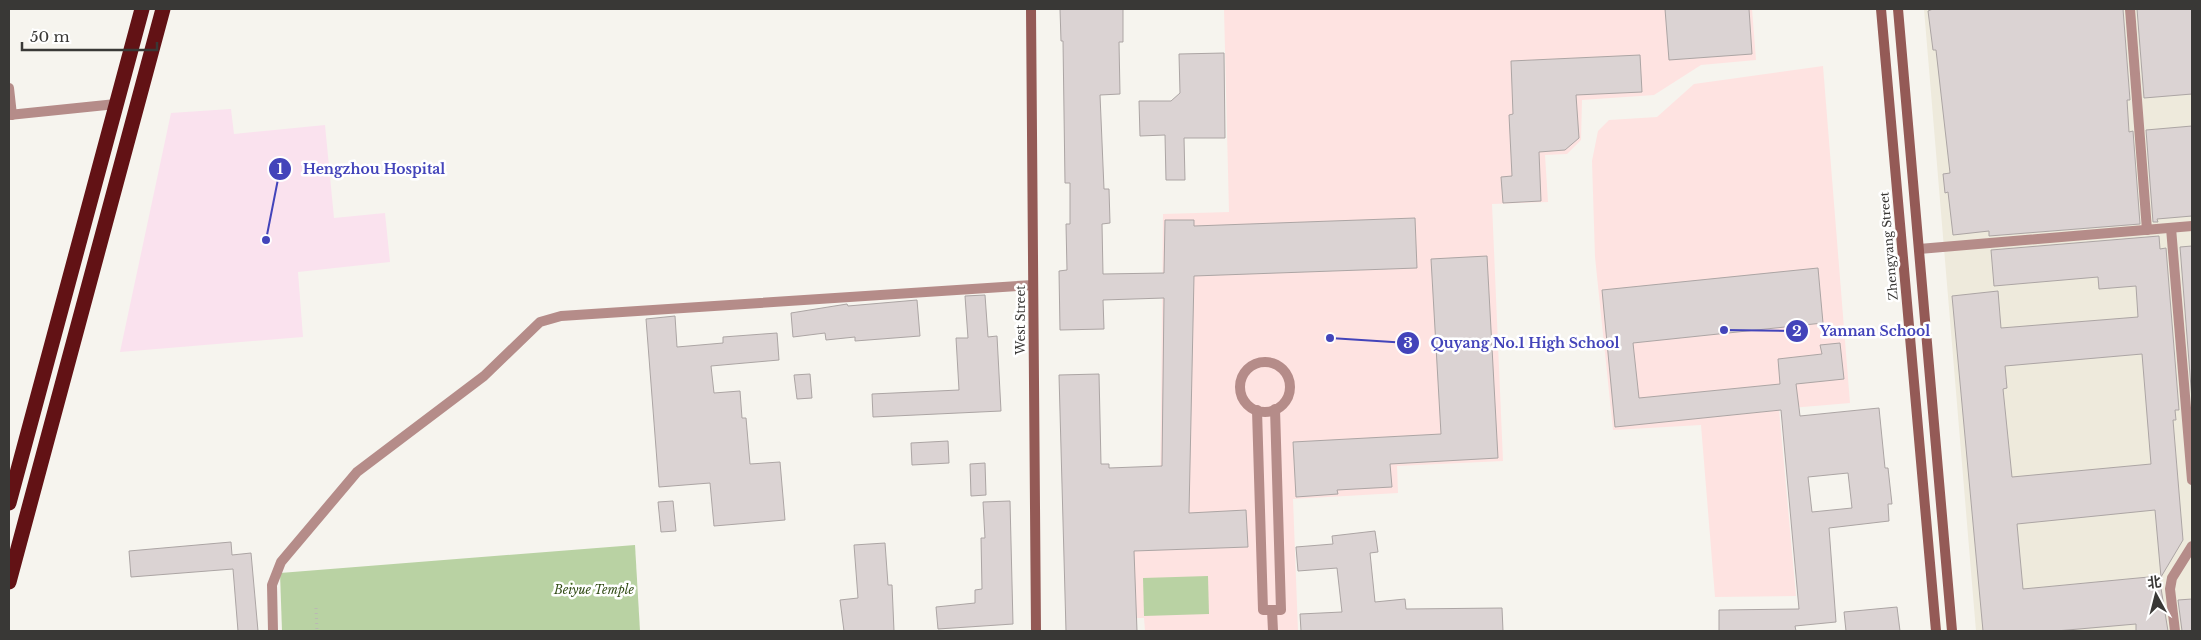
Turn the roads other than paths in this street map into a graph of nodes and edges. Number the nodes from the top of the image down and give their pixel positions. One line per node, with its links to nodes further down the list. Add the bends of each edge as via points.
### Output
1 (142, 9): 8 (highway)
2 (163, 9): 20 (highway)
3 (1031, 9): 14 (main road, West Street)
4 (1881, 9): 25 (main road, Zhengyang Street)
5 (1898, 9): 13 (main road)
6 (2130, 9): 12 (street)
7 (9, 88): 9 (street)
8 (116, 104): 9 (street); 18 (highway)
9 (10, 115)
10 (2192, 226): 11 (street)
11 (2172, 228): 12 (street); 17 (street)
12 (2147, 230): 13 (street)
13 (1918, 249): 26 (main road)
14 (1033, 285): 22 (street, via 561,316 540,322 484,376 356,472 281,562 272,585); 23 (main road, West Street)
15 (1275, 409): 16 (street); 16 (street, via 1284,403 1288,395 1289,380 1280,367 1259,362 1247,369 1241,381 1242,397); 21 (street, via 1281,610)
16 (1257, 410): 21 (street, via 1263,610)
17 (2192, 480)
18 (9, 504)
19 (2192, 546): 27 (street, via 2171,583)
20 (9, 582)
21 (1272, 610): 24 (street)
22 (273, 631)
23 (1036, 631)
24 (1273, 631)
25 (1936, 631)
26 (1952, 631)
27 (2175, 631)

